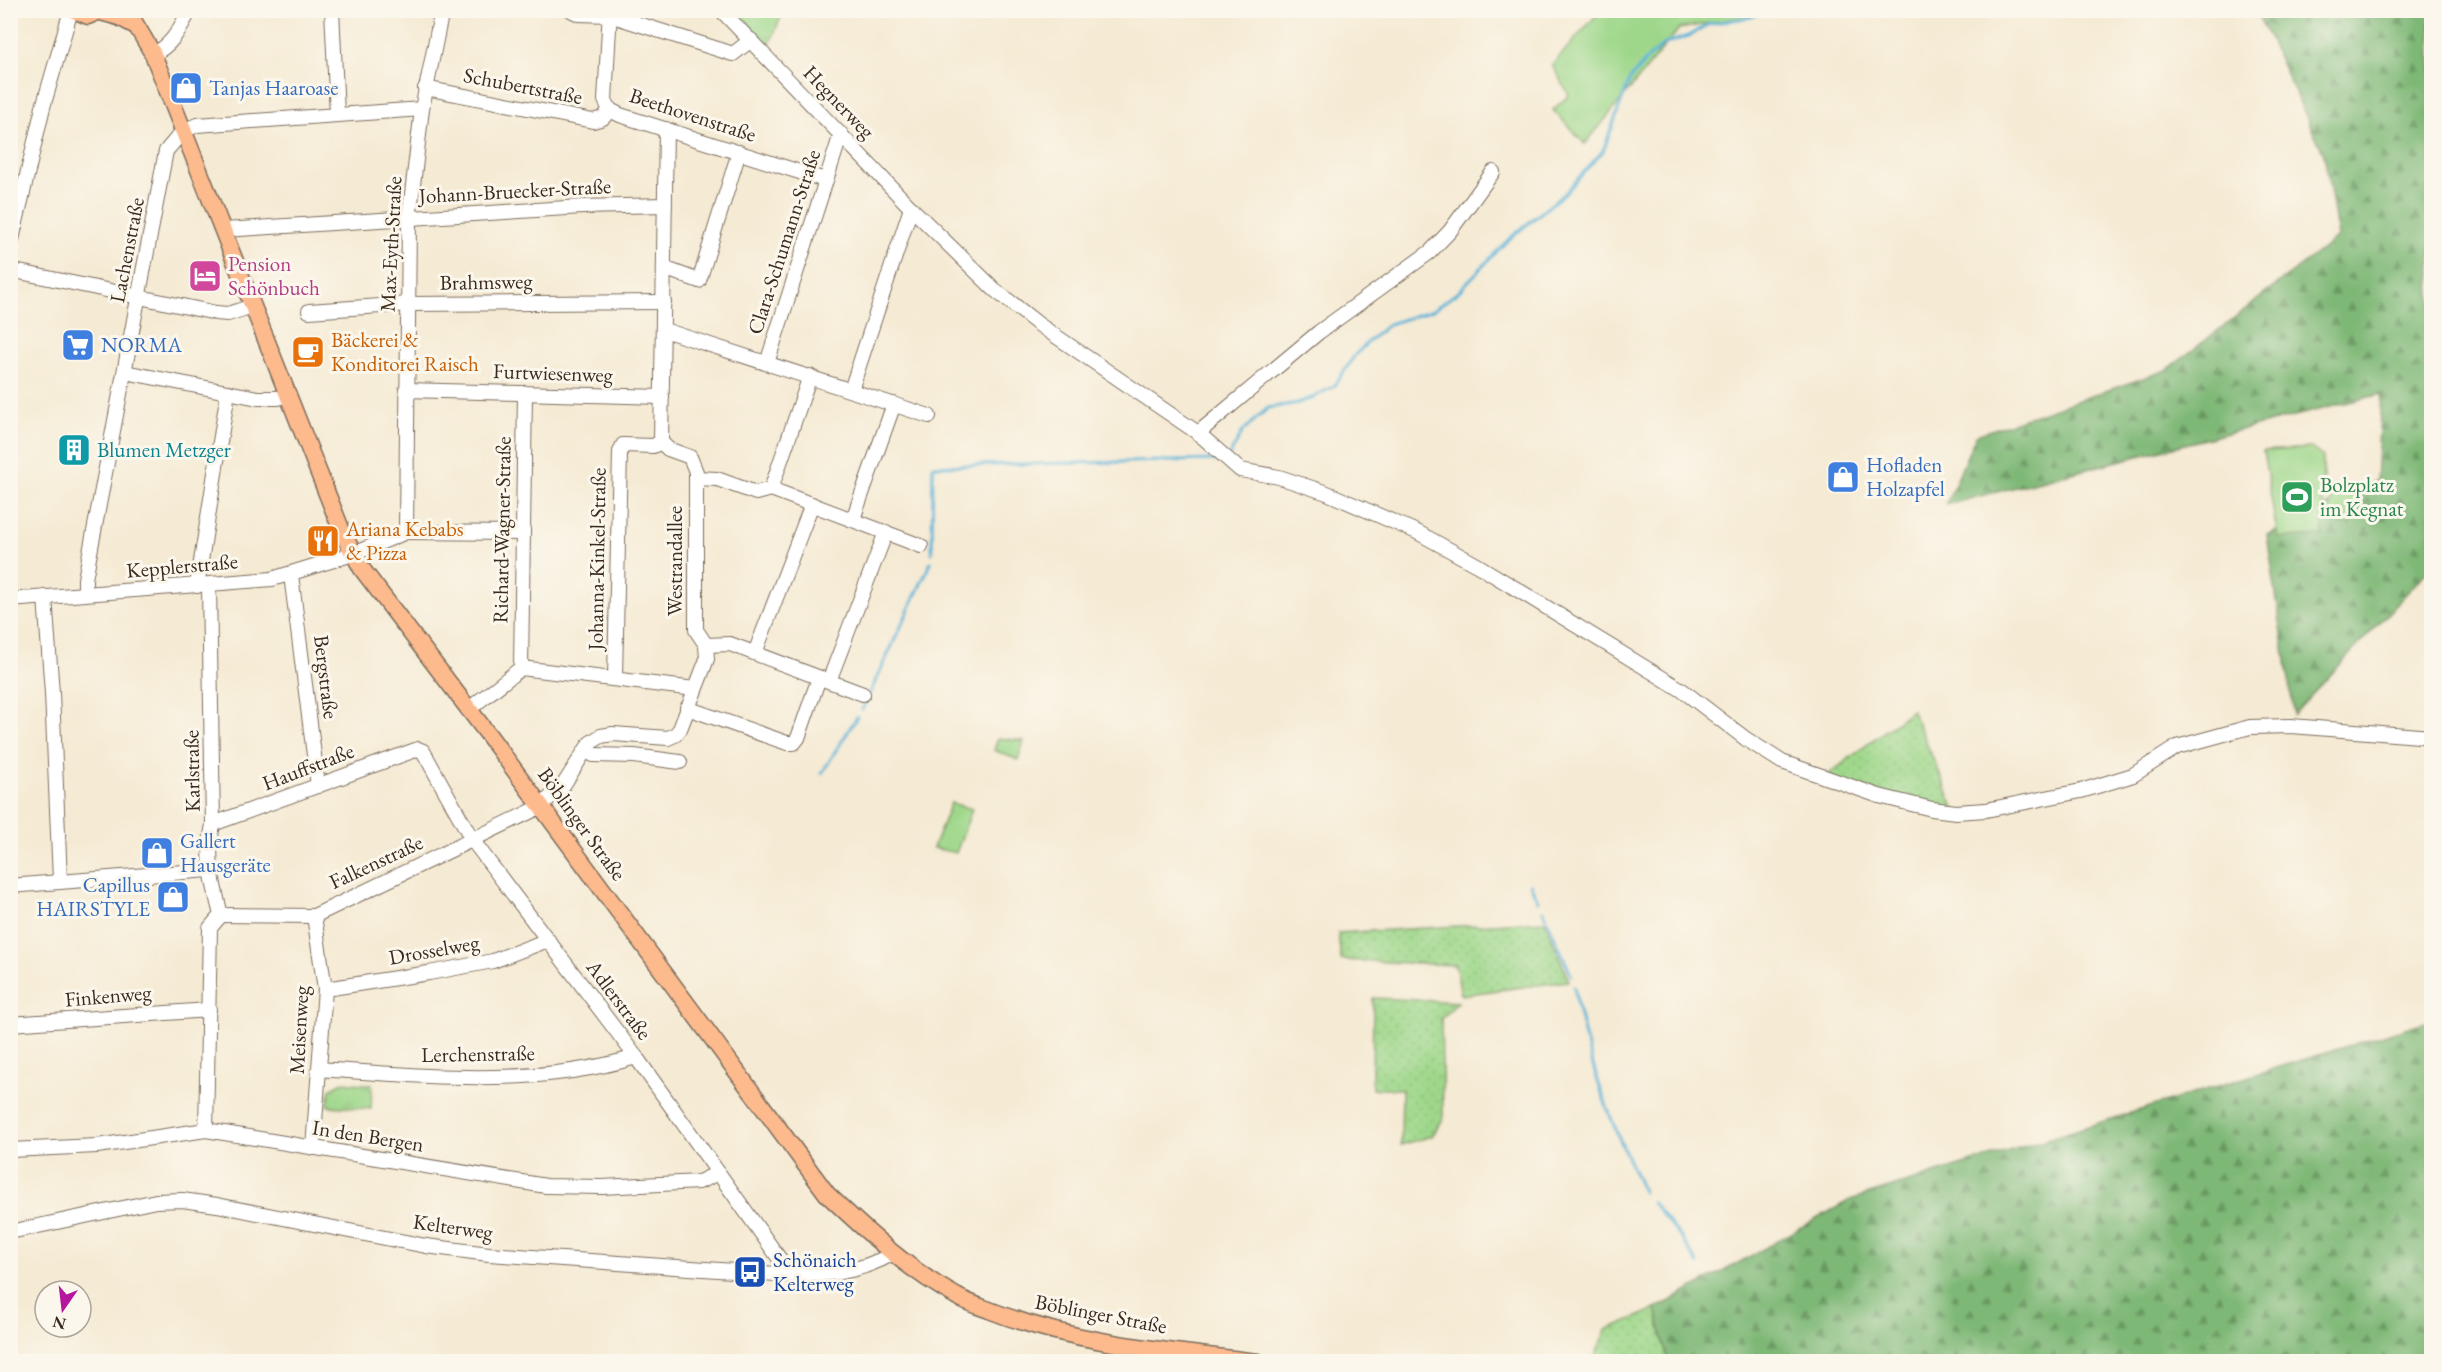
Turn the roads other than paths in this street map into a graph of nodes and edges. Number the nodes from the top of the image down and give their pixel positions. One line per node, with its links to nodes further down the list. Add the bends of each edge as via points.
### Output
1 (124, 10): 10 (main road, Böblinger Straße)
2 (190, 10): 12 (street, via 172,41)
3 (332, 10): 16 (street)
4 (442, 10): 13 (street, Max-Eyth-Straße)
5 (571, 10): 9 (street, via 579,14)
6 (722, 10): 11 (street, Hegnerweg)
7 (101, 11): 8 (main road, via 88,16); 10 (main road)
8 (76, 12): 27 (street, via 53,74)
9 (610, 13): 11 (street, via 734,54); 15 (street, Beethovenstraße, via 605,100)
10 (139, 30): 12 (main road, Böblinger Straße)
11 (751, 40): 19 (street, Hegnerweg)
12 (153, 54): 18 (main road, Böblinger Straße)
13 (425, 88): 14 (street, Max-Eyth-Straße); 15 (street, Schubertstraße, via 594,121)
14 (422, 109): 16 (street); 25 (street, Max-Eyth-Straße)
15 (610, 110): 17 (street, Beethovenstraße)
16 (337, 114): 18 (street, via 197,125)
17 (666, 129): 20 (street, Beethovenstraße); 23 (street)
18 (183, 131): 26 (main road, Böblinger Straße); 30 (street, Lachenstraße, via 166,151)
19 (841, 134): 22 (street, Clara-Schumann-Straße); 24 (street, Hegnerweg)
20 (739, 152): 22 (street, Beethovenstraße); 28 (street, via 699,281)
21 (1493, 172): 47 (street, via 1430,252 1319,332)
22 (825, 180): 36 (street, Clara-Schumann-Straße)
23 (665, 205): 25 (street, Johann-Bruecker-Straße); 28 (street)
24 (910, 208): 40 (street); 47 (street, Hegnerweg, via 995,290 1038,324)
25 (409, 219): 26 (street, Johann-Bruecker-Straße); 32 (street, Max-Eyth-Straße)
26 (224, 230): 33 (main road, Böblinger Straße)
27 (10, 248)
28 (664, 268): 31 (street)
29 (10, 270): 30 (street)
30 (140, 296): 33 (street, via 228,314); 37 (street, Lachenstraße)
31 (664, 302): 32 (street, Brahmsweg); 35 (street)
32 (409, 304): 34 (street, Brahmsweg); 39 (street, Max-Eyth-Straße)
33 (253, 306): 43 (main road, Böblinger Straße)
34 (309, 311)
35 (664, 330): 36 (street, Clara-Schumann-Straße); 44 (street)
36 (767, 363): 38 (street, Clara-Schumann-Straße)
37 (125, 372): 41 (street); 60 (street, Lachenstraße)
38 (810, 376): 40 (street, Clara-Schumann-Straße); 50 (street)
39 (406, 390): 42 (street, Furtwiesenweg); 53 (street, Max-Eyth-Straße)
40 (851, 390): 45 (street, Clara-Schumann-Straße)
41 (228, 392): 43 (street, via 266,399); 59 (street, Karlstraße)
42 (525, 393): 44 (street, Furtwiesenweg); 55 (street, Richard-Wagner-Straße)
43 (289, 395): 57 (main road, Böblinger Straße)
44 (662, 397): 48 (street)
45 (894, 404): 46 (street, Clara-Schumann-Straße); 52 (street)
46 (929, 416)
47 (1198, 432): 72 (street, Hegnerweg, via 1240,470 1279,477 1357,505 1477,565 1682,690 1782,762 1900,801 1956,812 2046,799 2133,775 2177,747 2250,727 2291,726)
48 (661, 442): 49 (street, Westrandallee, via 668,449 690,457); 66 (street, Johanna-Kinkel-Straße, via 653,446 623,445 620,452)
49 (696, 478): 50 (street, via 717,479 756,494); 63 (street, Westrandallee, via 696,630)
50 (771, 489): 51 (street)
51 (812, 504): 52 (street); 64 (street)
52 (853, 519): 54 (street)
53 (406, 532): 55 (street); 57 (street)
54 (886, 532): 56 (street); 67 (street)
55 (523, 533): 65 (street, Richard-Wagner-Straße)
56 (921, 546)
57 (353, 554): 58 (street, Kepplerstraße); 71 (main road, Böblinger Straße)
58 (291, 575): 59 (street, Kepplerstraße); 76 (street, Bergstraße)
59 (203, 586): 60 (street, Kepplerstraße); 78 (street, Karlstraße)
60 (85, 594): 61 (street, Kepplerstraße)
61 (45, 597): 62 (street, Kepplerstraße); 81 (street)
62 (10, 600)
63 (706, 645): 64 (street, via 730,644); 68 (street, via 707,659)
64 (755, 653): 67 (street)
65 (521, 668): 66 (street); 71 (street)
66 (615, 678): 68 (street)
67 (824, 680): 69 (street); 70 (street, via 794,743)
68 (695, 689): 70 (street)
69 (863, 694)
70 (687, 708): 77 (street, via 680,729 668,738 613,734 590,743 564,784)
71 (468, 710): 77 (main road, Böblinger Straße)
72 (2432, 737)
73 (418, 749): 76 (street, Hauffstraße); 79 (street, Adlerstraße, via 427,755)
74 (593, 755): 75 (street)
75 (680, 762)
76 (318, 786): 78 (street, Hauffstraße)
77 (540, 807): 79 (street, Falkenstraße); 96 (main road, Böblinger Straße, via 827,1194)
78 (213, 824): 80 (street, Karlstraße)
79 (473, 841): 84 (street, Falkenstraße); 85 (street, Adlerstraße)
80 (209, 870): 81 (street); 83 (street, Karlstraße)
81 (60, 880): 82 (street)
82 (10, 886)
83 (221, 915): 84 (street, Falkenstraße); 87 (street, via 210,928)
84 (314, 915): 86 (street, Meisenweg)
85 (548, 940): 86 (street, Drosselweg, via 493,961); 89 (street, Adlerstraße)
86 (325, 989): 90 (street, Meisenweg)
87 (209, 1010): 88 (street, Finkenweg); 91 (street)
88 (10, 1024)
89 (636, 1058): 90 (street, Lerchenstraße, via 604,1067 475,1078); 94 (street, Adlerstraße)
90 (319, 1069): 92 (street, Meisenweg)
91 (206, 1130): 92 (street, In den Bergen); 93 (street, In den Bergen, via 97,1146)
92 (313, 1148): 94 (street, In den Bergen, via 546,1186 699,1182)
93 (10, 1150)
94 (718, 1173): 97 (street, Adlerstraße)
95 (10, 1232): 97 (street, Kelterweg, via 156,1201 182,1200 426,1246 489,1254)
96 (892, 1254): 97 (street, Kelterweg, via 875,1264 837,1274); 98 (main road, Böblinger Straße, via 957,1297 1051,1332)
97 (791, 1275)
98 (1258, 1362)

